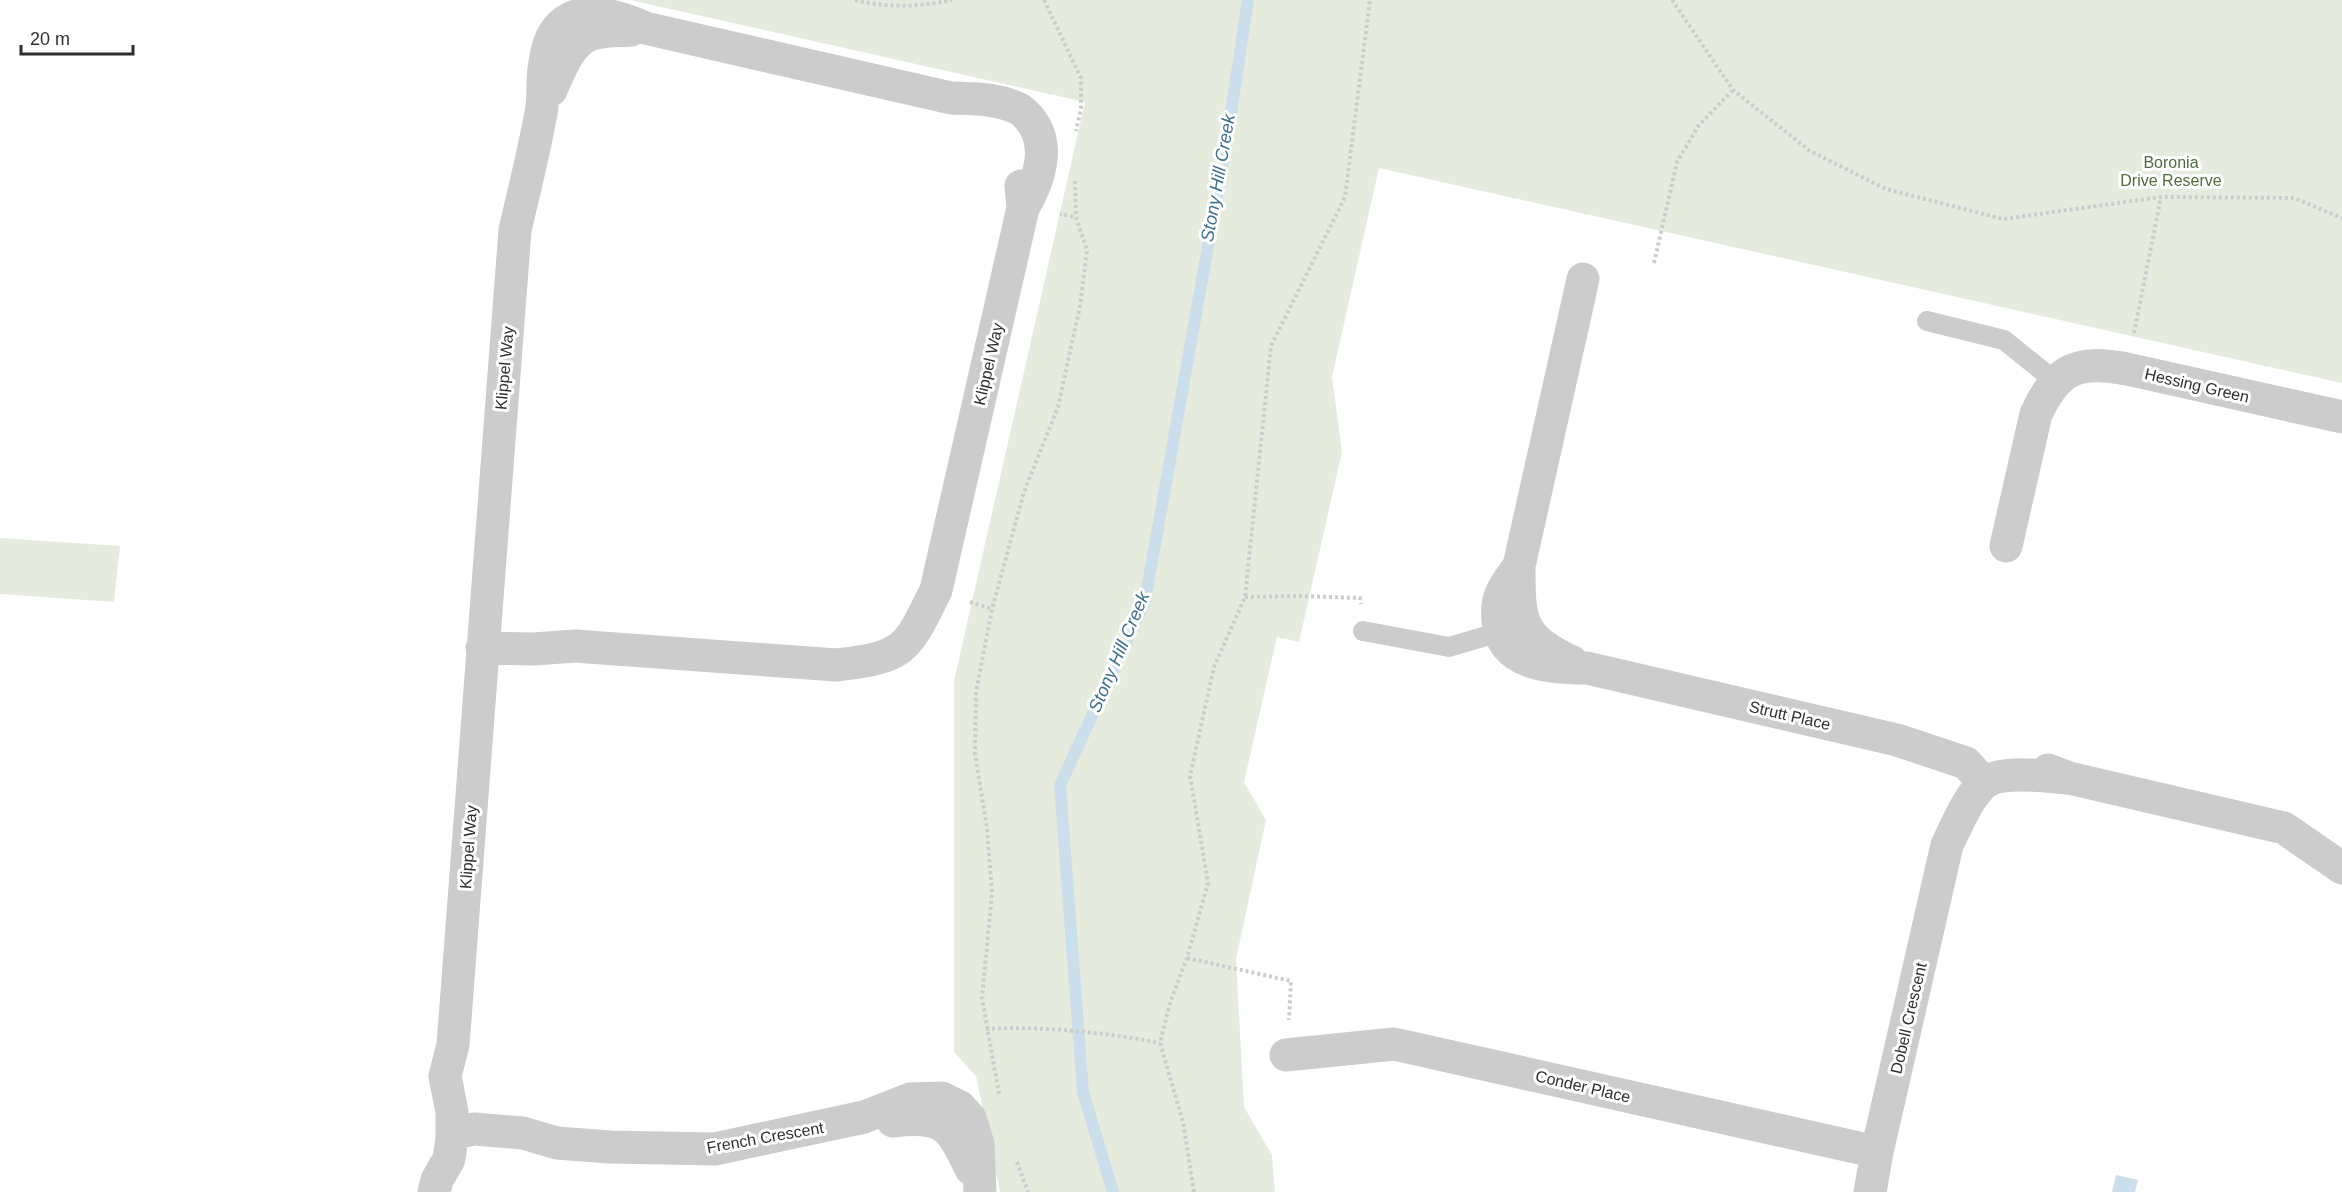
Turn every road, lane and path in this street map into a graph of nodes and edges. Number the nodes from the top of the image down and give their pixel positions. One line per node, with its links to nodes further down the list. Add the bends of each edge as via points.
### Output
1 (855, 0): 2 (path, via 873,5 927,5)
2 (952, 0)
3 (1044, 0): 7 (path, via 1081,78)
4 (1370, 0): 20 (path, via 1345,197 1271,346)
5 (1672, 0): 6 (path)
6 (1733, 90): 9 (path, via 1810,151 1886,189 2003,219); 13 (path, via 1699,125 1677,162)
7 (1075, 138)
8 (1076, 172): 11 (path)
9 (2161, 197): 12 (path, via 2294,198); 16 (path)
10 (1023, 208): 11 (path); 23 (street, Klippel Way, via 936,590 914,634 897,651 871,661 836,665 575,646 534,649); 23 (street, Klippel Way, via 1035,186 1042,154 1037,128 1021,110 993,100 951,98 645,28 592,34 578,43 566,58 542,111 515,230)
11 (1076, 217): 27 (path, via 1087,250 1080,306 1058,407 1024,492 995,598 976,692 975,753 992,892 982,998)
12 (2342, 218)
13 (1654, 263)
14 (1583, 279): 21 (street, via 1519,566 1519,596)
15 (1928, 321): 17 (lane, via 2004,340)
16 (2127, 369): 17 (street, Hessing Green, via 2085,365); 18 (street, Hessing Green)
17 (2056, 382): 19 (street, Hessing Green, via 2036,414)
18 (2342, 417)
19 (2006, 546)
20 (1245, 597): 22 (path, via 1360,598); 26 (path, via 1214,667 1190,776 1208,882)
21 (1511, 628): 22 (lane, via 1449,647); 24 (street, Strutt Place, via 1587,668 1897,740)
22 (1363, 631)
23 (483, 638): 31 (street, Klippel Way, via 453,1045 474,1108)
24 (1975, 773): 25 (street, via 2069,778 2284,828); 32 (street, Dobell Crescent, via 1966,806 1947,845)
25 (2342, 868)
26 (1187, 958): 28 (path); 29 (path, via 1292,981)
27 (986, 1029): 28 (path, via 1025,1027 1112,1034); 30 (path)
28 (1160, 1043): 38 (path, via 1183,1122)
29 (1286, 1055): 32 (street, Conder Place, via 1394,1044)
30 (1000, 1104)
31 (467, 1135): 34 (street, French Crescent, via 523,1133 557,1143 610,1148 715,1149 864,1117 890,1121 918,1118 938,1122 950,1130); 35 (street, Klippel Way, via 437,1180); 36 (street, Klippel Way, via 463,1176)
32 (1877, 1152): 39 (street, Dobell Crescent)
33 (1014, 1154): 37 (path)
34 (979, 1188)
35 (434, 1192)
36 (454, 1192)
37 (1028, 1192)
38 (1194, 1192)
39 (1870, 1192)

